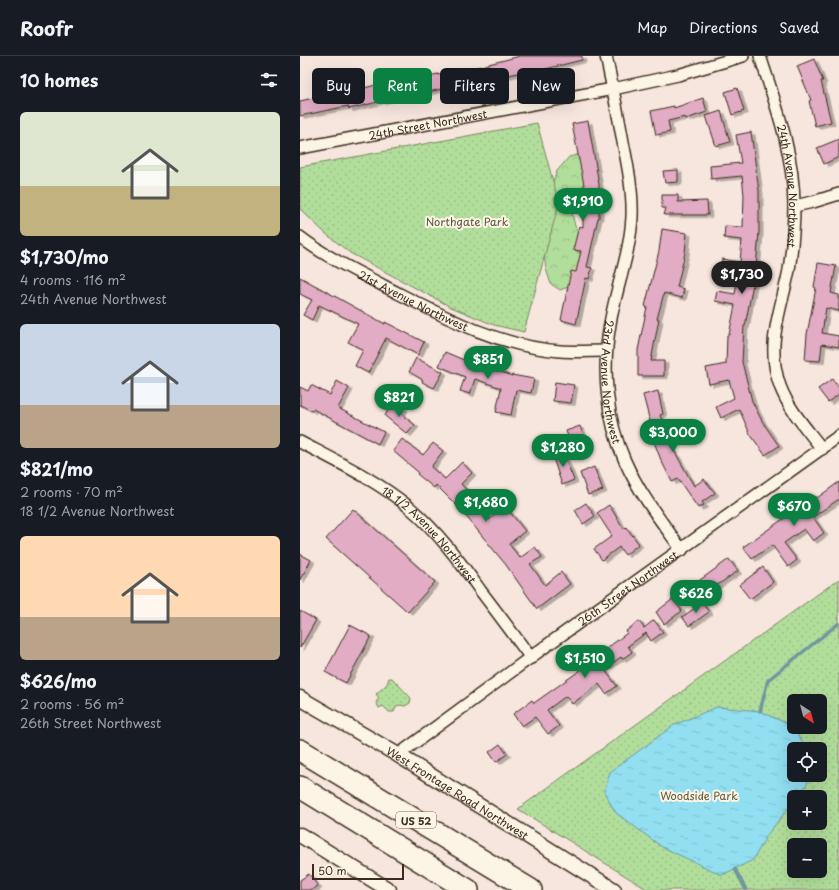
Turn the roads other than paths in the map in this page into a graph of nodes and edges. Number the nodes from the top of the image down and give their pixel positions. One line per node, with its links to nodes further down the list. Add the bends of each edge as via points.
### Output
1 (606, 56): 4 (street, 23rd Avenue Northwest)
2 (742, 56): 4 (street, 24th Street Northwest, via 678,75)
3 (760, 56): 7 (street, 24th Avenue Northwest, via 787,142)
4 (613, 89): 5 (street, 24th Street Northwest); 9 (street, 23rd Avenue Northwest, via 630,182 632,215)
5 (300, 148)
6 (839, 194): 7 (street)
7 (794, 206): 12 (street, 24th Avenue Northwest, via 791,252 775,334 774,362 787,402)
8 (300, 237): 9 (street, 21st Avenue Northwest, via 342,263 468,328 503,340 548,349)
9 (606, 351): 13 (street, 23rd Avenue Northwest, via 609,408 620,448 650,505)
10 (839, 436): 12 (street, 26th Street Northwest)
11 (300, 442): 14 (street, 18 1/2 Avenue Northwest, via 375,483 423,520 456,557)
12 (822, 449): 13 (street, 26th Street Northwest)
13 (682, 550): 14 (street, 26th Street Northwest)
14 (531, 658): 17 (street, 26th Street Northwest)
15 (300, 698): 17 (street, West Frontage Road Northwest)
16 (300, 750): 22 (highway, US 52)
17 (398, 755): 23 (street, West Frontage Road Northwest)
18 (300, 787): 21 (highway, US 52)
19 (300, 834): 20 (street)
20 (389, 890)
21 (468, 890)
22 (531, 890)
23 (614, 890)

